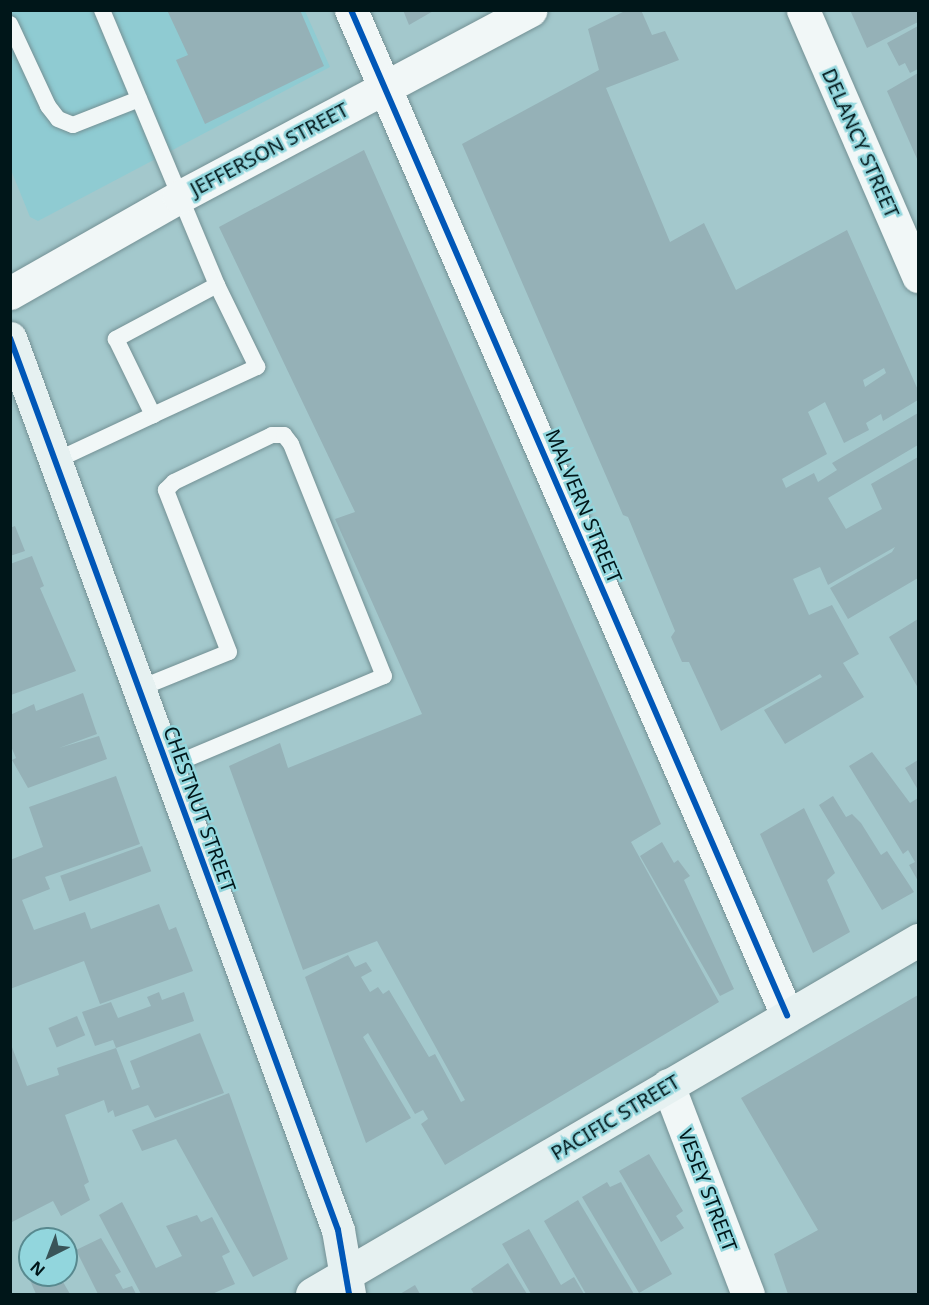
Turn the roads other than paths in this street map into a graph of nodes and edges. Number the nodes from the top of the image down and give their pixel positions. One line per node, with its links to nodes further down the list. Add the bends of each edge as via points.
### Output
1 (102, 10): 7 (lane)
2 (351, 10): 6 (street, MALVERN STREET)
3 (530, 10): 6 (street, JEFFERSON STREET)
4 (803, 10): 9 (street, DELANCY STREET)
5 (10, 24): 7 (lane, via 48,106 58,119 74,125)
6 (385, 88): 8 (street, JEFFERSON STREET); 18 (street, MALVERN STREET)
7 (139, 99): 8 (lane)
8 (178, 197): 10 (lane); 11 (street, JEFFERSON STREET)
9 (918, 276)
10 (217, 285): 13 (lane, via 116,339); 13 (lane, via 257,367)
11 (10, 293)
12 (10, 338): 14 (street, CHESTNUT STREET)
13 (153, 416): 14 (lane)
14 (56, 461): 15 (street, CHESTNUT STREET)
15 (138, 688): 16 (street, CHESTNUT STREET); 16 (lane, via 229,652 166,490 174,482 272,435 284,435 291,444 384,676)
16 (167, 767): 20 (street, CHESTNUT STREET, via 338,1230)
17 (918, 940): 18 (street, PACIFIC STREET)
18 (787, 1015): 19 (street, PACIFIC STREET)
19 (668, 1085): 20 (street, PACIFIC STREET); 22 (street, VESEY STREET)
20 (348, 1286): 21 (street, PACIFIC STREET)
21 (312, 1294)
22 (748, 1294)

